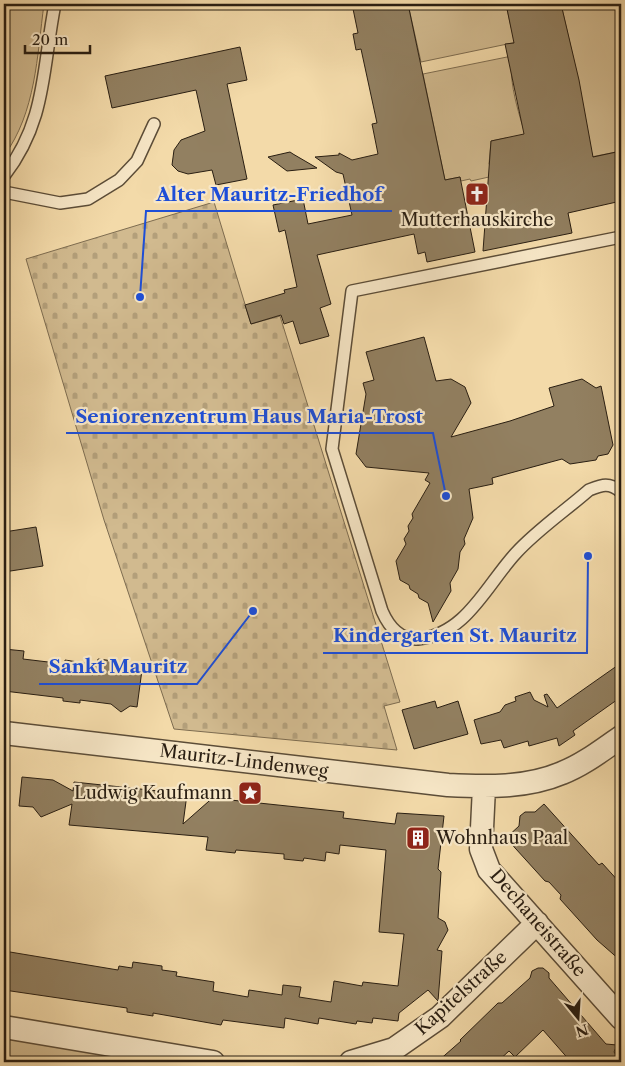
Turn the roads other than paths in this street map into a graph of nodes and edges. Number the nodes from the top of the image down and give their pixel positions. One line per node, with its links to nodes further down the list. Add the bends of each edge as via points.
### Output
1 (55, 4): 3 (lane, via 40,101 26,141)
2 (154, 124): 4 (lane, via 137,161 119,180 88,199 60,203)
3 (4, 176)
4 (4, 192)
5 (621, 237): 6 (lane, via 352,291 332,449 382,611 389,626 411,639 428,638 446,631 479,601 516,552 589,490 603,484)
6 (621, 492)
7 (4, 733): 9 (street, Mauritz-Lindenweg)
8 (621, 737): 9 (street, Mauritz-Lindenweg, via 563,773 543,780)
9 (484, 787): 10 (street, Dechaneistraße, via 481,849 489,870)
10 (537, 923): 11 (street, Dechaneistraße); 14 (street, Kapitelstraße, via 440,1017 394,1049)
11 (621, 1018)
12 (4, 1027): 13 (street)
13 (213, 1062)
14 (351, 1062)

